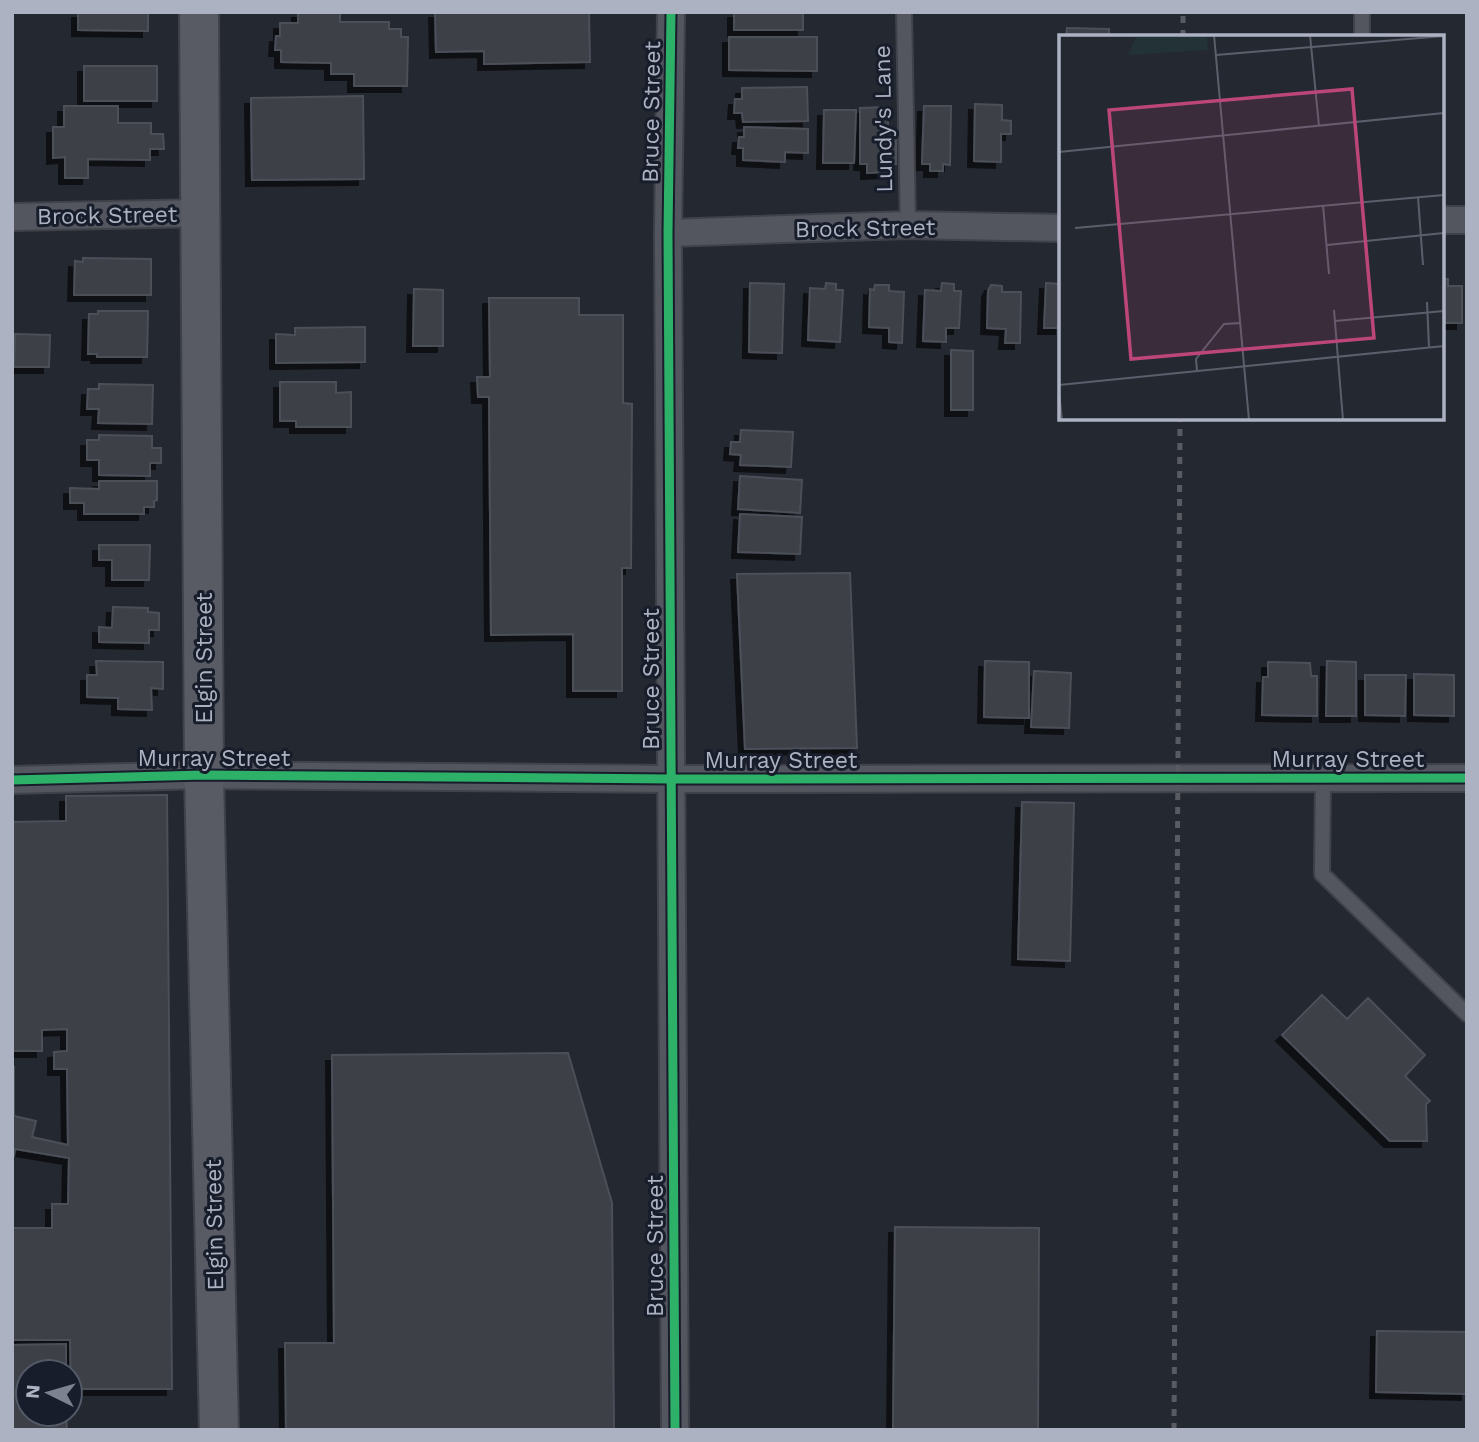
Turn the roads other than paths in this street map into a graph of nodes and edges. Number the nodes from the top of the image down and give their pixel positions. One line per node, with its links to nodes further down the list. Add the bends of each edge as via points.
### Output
1 (199, 12): 6 (main road, Elgin Street)
2 (671, 12): 12 (street, Bruce Street)
3 (904, 12): 10 (lane, Lundy's Lane)
4 (1362, 12): 5 (lane)
5 (1362, 35)
6 (202, 213): 7 (street, Brock Street); 13 (main road, Elgin Street)
7 (12, 217)
8 (1444, 220): 9 (street)
9 (1467, 220)
10 (908, 225): 11 (street, Brock Street); 12 (street, Brock Street)
11 (1059, 229)
12 (668, 233): 17 (street, Bruce Street)
13 (204, 775): 16 (street, Murray Street); 17 (street, Murray Street); 19 (main road, Elgin Street)
14 (1323, 778): 15 (street, Murray Street); 17 (street, Murray Street); 18 (lane, via 1322,874)
15 (1467, 778)
16 (12, 779)
17 (671, 779): 20 (street, Bruce Street)
18 (1467, 1014)
19 (219, 1430)
20 (675, 1430)

